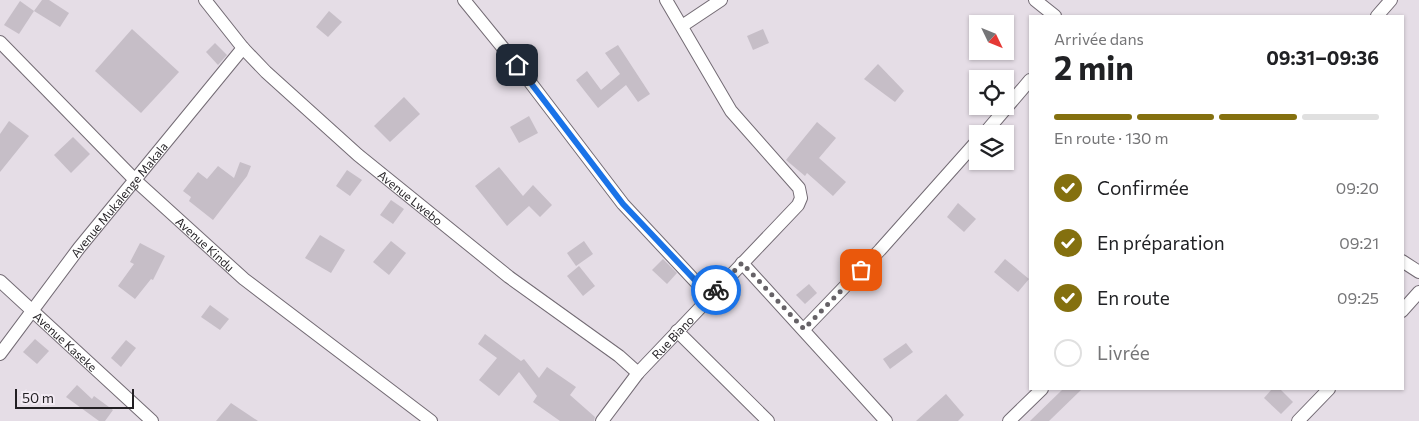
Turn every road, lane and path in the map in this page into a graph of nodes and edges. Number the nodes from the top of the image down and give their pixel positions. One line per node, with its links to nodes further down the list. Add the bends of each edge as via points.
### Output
1 (205, 0): 11 (street, Avenue Lwebo)
2 (464, 0): 21 (street, via 623,204)
3 (666, 0): 9 (street)
4 (721, 0): 9 (street)
5 (1391, 0): 8 (street)
6 (1042, 2): 7 (street)
7 (1054, 15)
8 (1378, 15)
9 (682, 26): 17 (street, Rue Biano, via 732,111 799,188 802,198)
10 (0, 42): 15 (street, Avenue Kindu)
11 (244, 48): 15 (street, Avenue Mukalenge Makala); 27 (street, Avenue Lwebo, via 358,155 479,254)
12 (1029, 81): 13 (street)
13 (992, 125)
14 (969, 150): 24 (street)
15 (136, 181): 23 (street, Avenue Mukalenge Makala); 31 (street, Avenue Kindu, via 244,279)
16 (1404, 262): 18 (street)
17 (742, 263): 21 (street, Rue Biano); 24 (street)
18 (1419, 272)
19 (0, 280): 23 (street, Avenue Kaseke)
20 (1419, 292): 22 (street)
21 (710, 296): 25 (street, Rue Biano)
22 (1404, 309)
23 (32, 310): 26 (street, Avenue Mukalenge Makala); 30 (street, Avenue Kaseke)
24 (804, 329): 34 (street)
25 (677, 331): 27 (street, Rue Biano); 33 (street)
26 (0, 354)
27 (638, 373): 32 (street, Rue Biano)
28 (1041, 390): 35 (street)
29 (1328, 390): 36 (street)
30 (152, 421)
31 (431, 421)
32 (602, 421)
33 (768, 421)
34 (886, 421)
35 (1009, 421)
36 (1298, 421)

